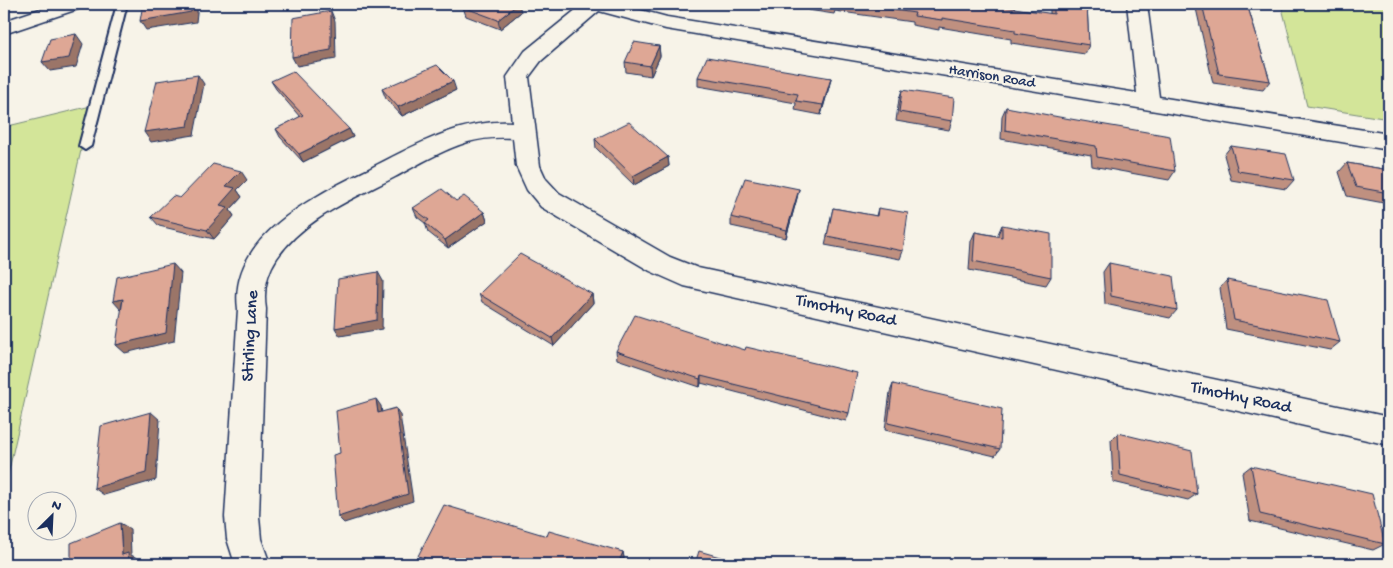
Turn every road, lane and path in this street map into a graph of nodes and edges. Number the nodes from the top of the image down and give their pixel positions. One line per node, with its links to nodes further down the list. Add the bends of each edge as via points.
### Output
1 (74, 4): 5 (street)
2 (122, 4): 9 (lane)
3 (595, 4): 6 (street, Harrison Road, via 676,24); 7 (street, Timothy Road, via 533,56 518,77)
4 (1137, 4): 6 (street)
5 (4, 28)
6 (1150, 103): 8 (street, Harrison Road)
7 (524, 132): 10 (street, Timothy Road, via 528,166 536,184 550,200 660,264 694,278); 11 (street, Stirling Lane, via 487,129 444,142 321,204 286,230 269,250 257,270 251,290 242,517 244,539)
8 (1389, 142)
9 (85, 146)
10 (1389, 431)
11 (252, 564)

